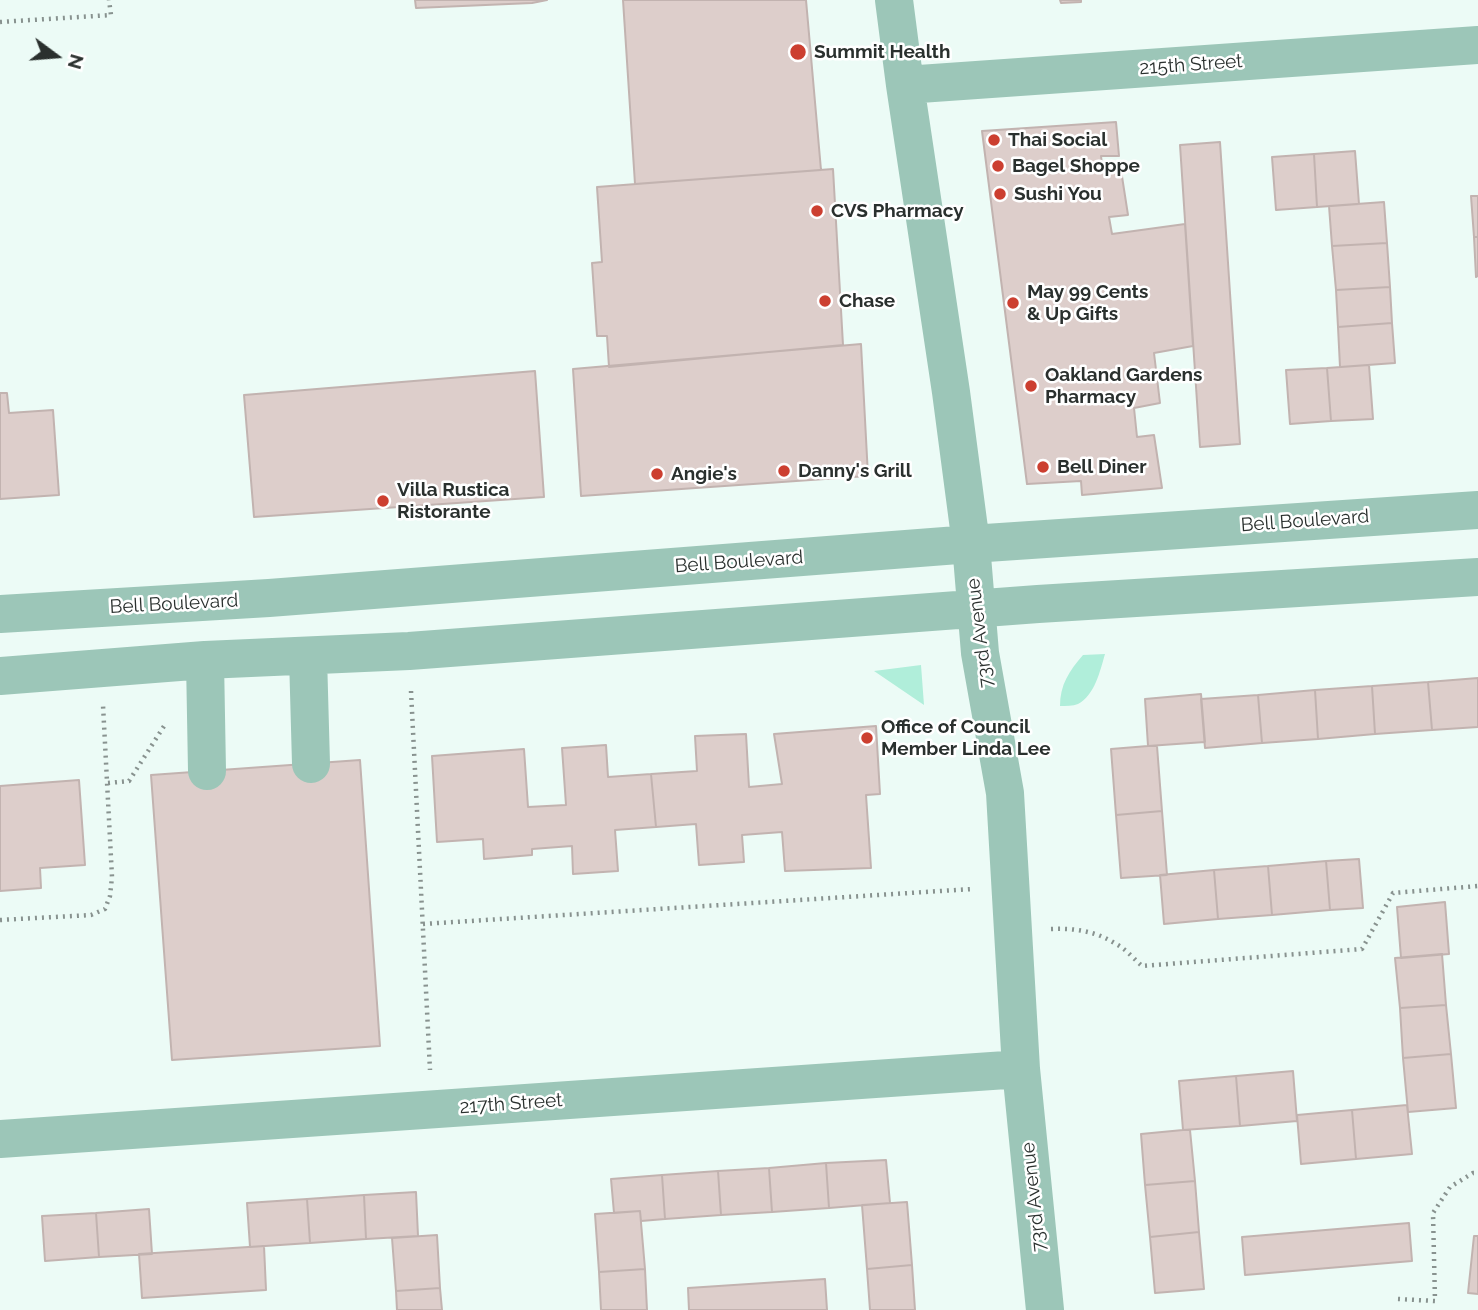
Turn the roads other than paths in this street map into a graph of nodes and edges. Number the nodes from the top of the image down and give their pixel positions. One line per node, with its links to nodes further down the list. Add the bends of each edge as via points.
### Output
1 (894, 0): 3 (street, 73rd Avenue)
2 (1478, 45): 3 (street, 215th Street)
3 (905, 85): 5 (street, 73rd Avenue)
4 (1478, 510): 5 (street, Bell Boulevard)
5 (971, 544): 7 (street, 73rd Avenue); 8 (street, Bell Boulevard)
6 (1478, 578): 7 (street)
7 (975, 609): 9 (street); 14 (street, 73rd Avenue, via 1005,793)
8 (0, 614)
9 (308, 656): 10 (street); 12 (street)
10 (205, 660): 11 (street); 13 (street)
11 (0, 676)
12 (311, 764)
13 (207, 771)
14 (1021, 1069): 15 (street, 217th Street); 16 (street, 73rd Avenue)
15 (0, 1139)
16 (1045, 1310)

